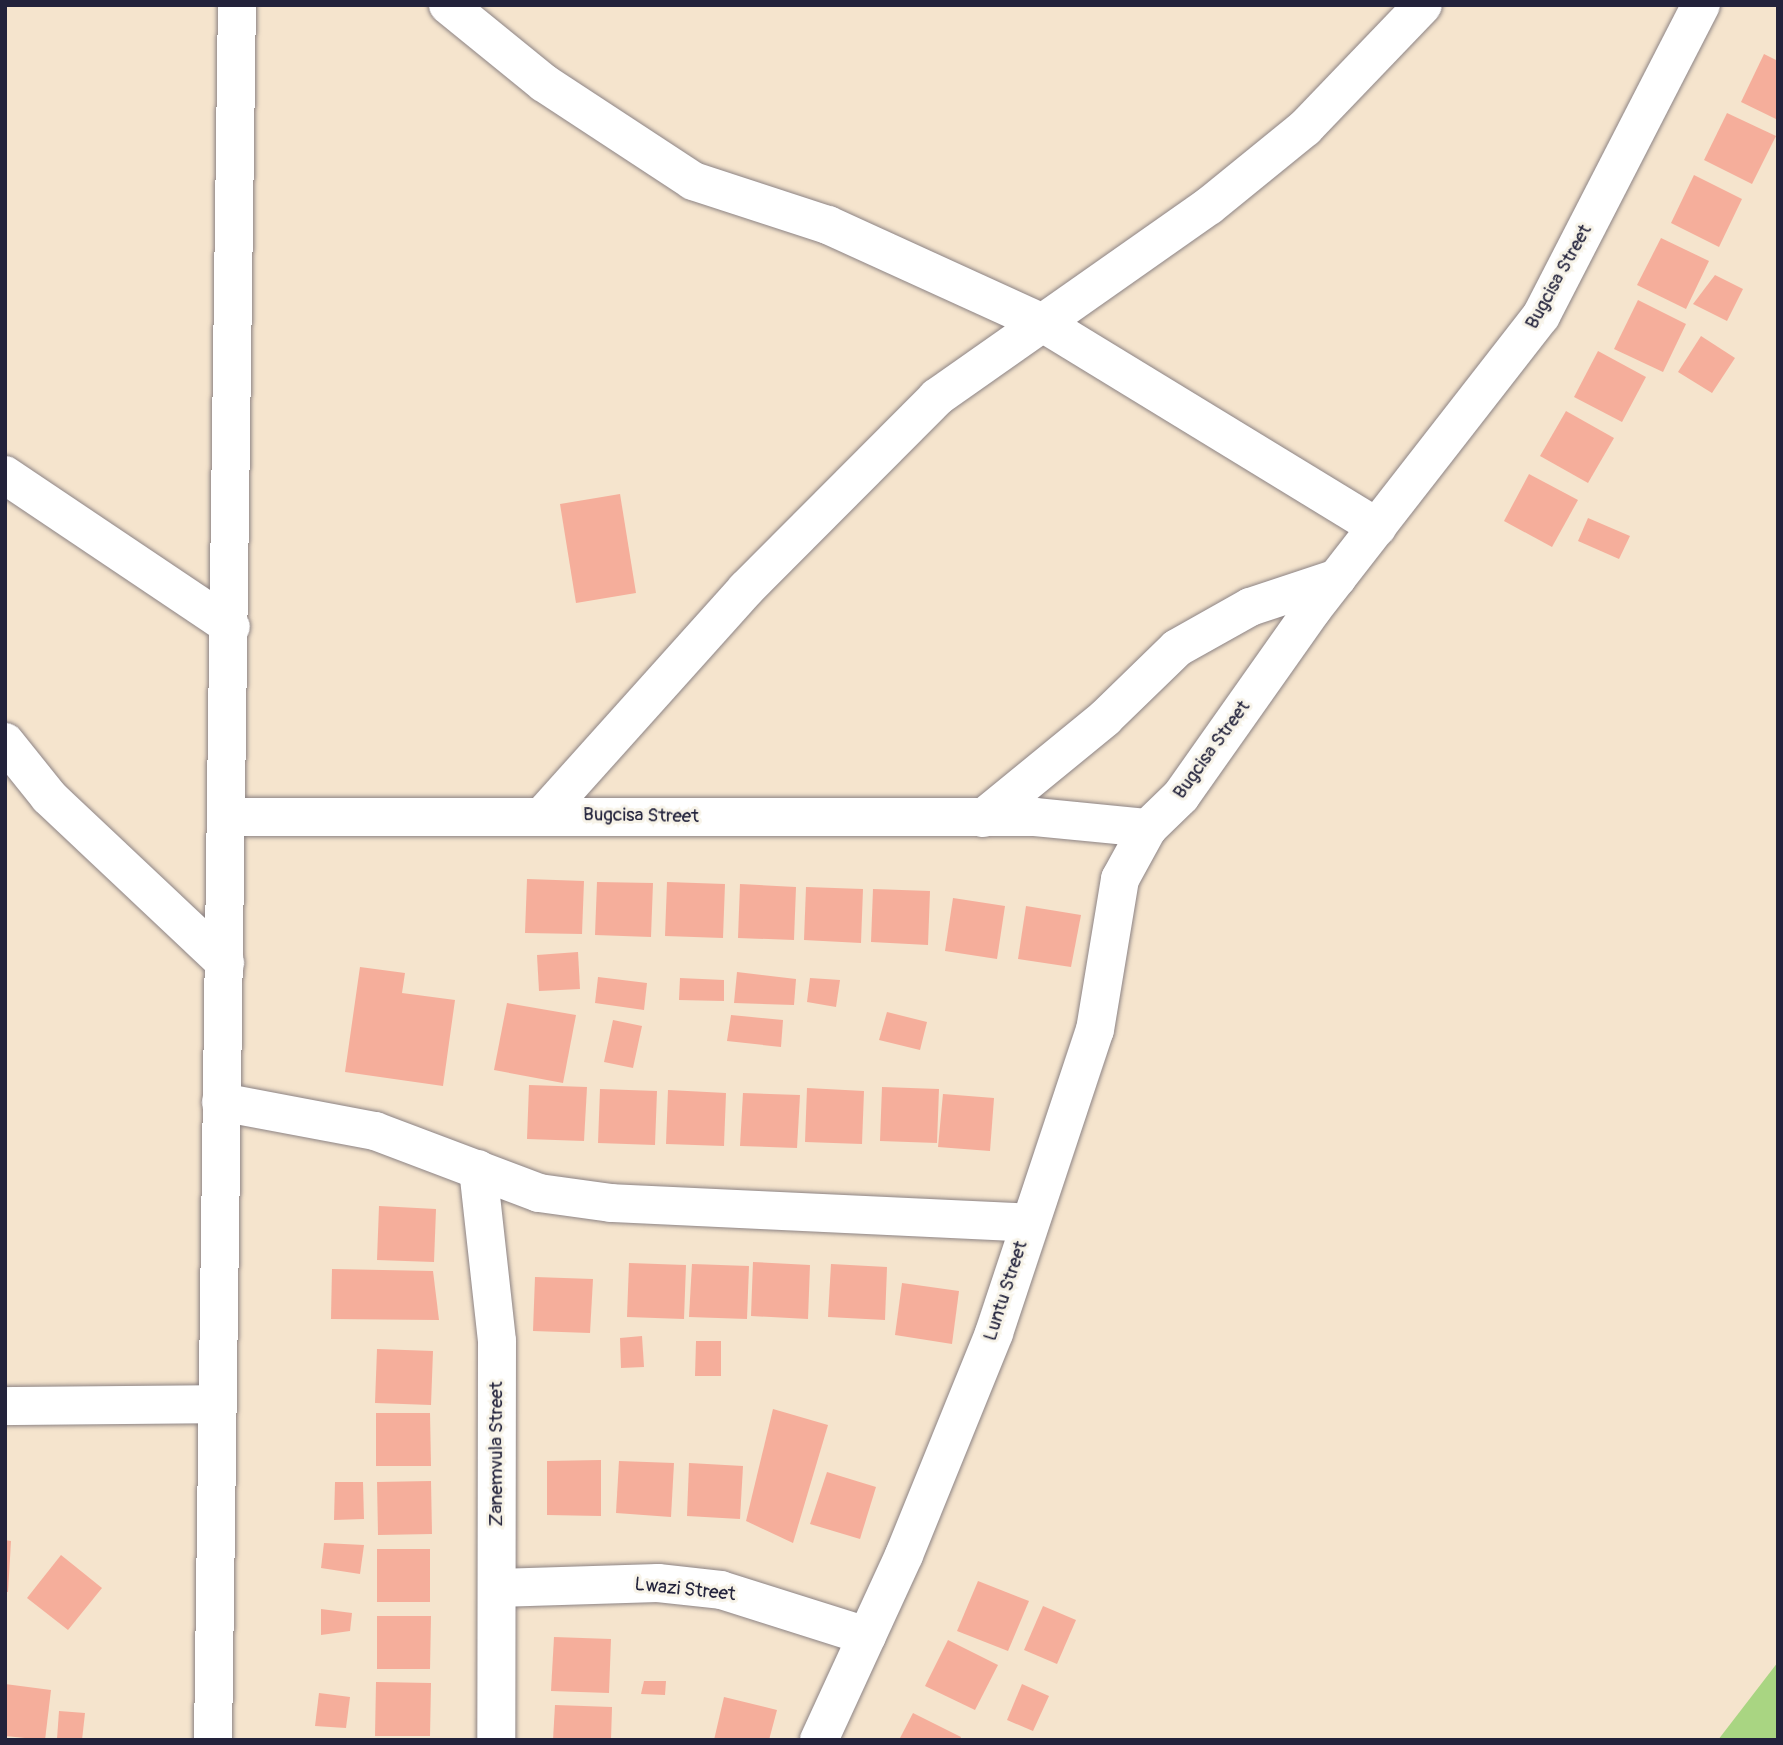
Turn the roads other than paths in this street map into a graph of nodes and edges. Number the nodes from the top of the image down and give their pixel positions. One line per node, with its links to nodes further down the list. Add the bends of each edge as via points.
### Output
1 (237, 5): 9 (street)
2 (448, 5): 5 (street, via 544,83 693,181 828,225)
3 (1423, 5): 5 (street, via 1305,128 1209,205)
4 (1701, 5): 7 (street, Bugcisa Street, via 1541,316)
5 (1041, 322): 7 (street); 11 (street, via 937,397 841,491)
6 (5, 475): 9 (street)
7 (1377, 527): 8 (street, Bugcisa Street)
8 (1337, 578): 13 (street, via 1250,607 1177,648 1105,718); 14 (street, Bugcisa Street, via 1181,796)
9 (231, 627): 12 (street)
10 (5, 742): 15 (street, via 49,797)
11 (545, 813): 12 (street, Bugcisa Street); 13 (street, Bugcisa Street)
12 (229, 817): 15 (street)
13 (983, 818): 14 (street, Bugcisa Street)
14 (1148, 828): 18 (street, Luntu Street, via 1120,879 1095,1030)
15 (225, 962): 16 (street)
16 (221, 1102): 17 (street, via 375,1131); 19 (street)
17 (478, 1169): 18 (street, via 539,1193 611,1203); 21 (street, Zanemvula Street, via 497,1341)
18 (1028, 1223): 22 (street, Luntu Street, via 994,1333)
19 (217, 1404): 20 (street); 23 (street)
20 (5, 1406)
21 (497, 1588): 22 (street, Lwazi Street, via 658,1583 722,1590); 24 (street, Zanemvula Street)
22 (867, 1636): 25 (street, Luntu Street)
23 (213, 1740)
24 (496, 1740)
25 (819, 1740)

